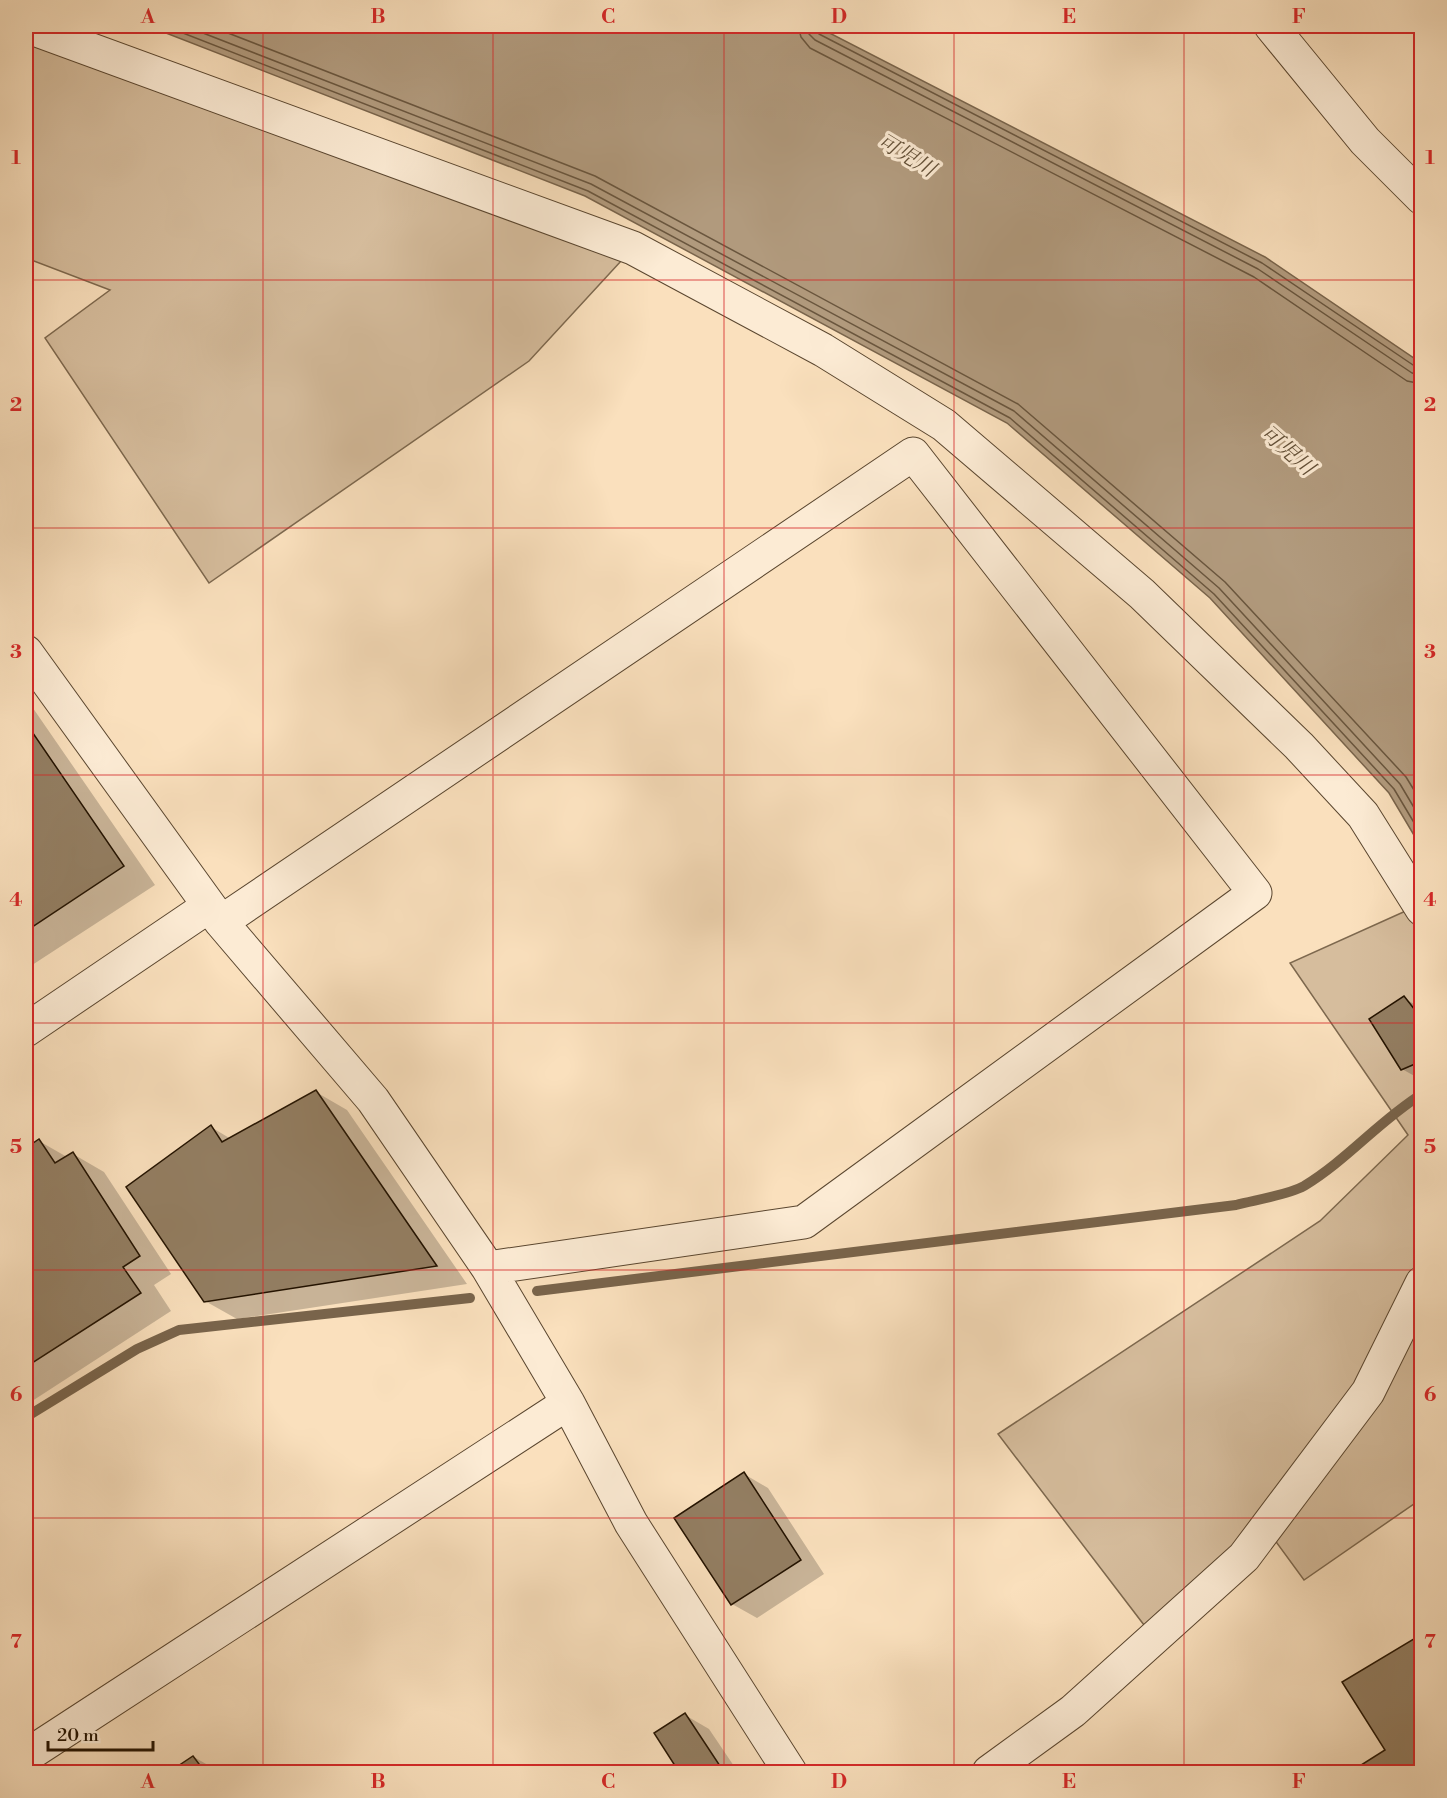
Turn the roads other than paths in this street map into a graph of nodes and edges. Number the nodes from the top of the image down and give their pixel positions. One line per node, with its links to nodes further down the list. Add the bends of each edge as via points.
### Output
1 (26, 26): 5 (street, via 633,248 823,350 944,425 1142,594 1299,746 1363,815)
2 (1271, 26): 3 (street, via 1365,141)
3 (1422, 198)
4 (26, 652): 6 (street)
5 (1422, 909)
6 (215, 914): 7 (street); 8 (street, via 373,1100); 8 (street, via 913,454 1255,893 804,1222)
7 (26, 1030)
8 (488, 1268): 10 (street)
9 (1422, 1283): 13 (street, via 1368,1392 1244,1557 1073,1711)
10 (568, 1403): 11 (street); 12 (street, via 631,1523)
11 (26, 1756)
12 (790, 1773)
13 (989, 1773)

